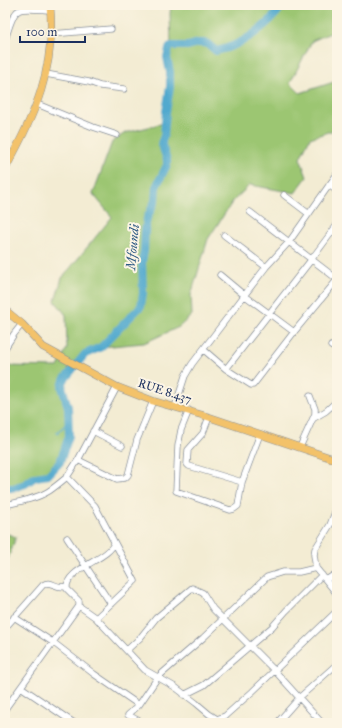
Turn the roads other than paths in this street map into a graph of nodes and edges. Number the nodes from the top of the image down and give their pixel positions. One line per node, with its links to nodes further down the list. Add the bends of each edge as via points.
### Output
1 (50, 7): 3 (main road); 4 (street, via 17,11)
2 (111, 29): 3 (street)
3 (52, 34): 5 (main road)
4 (5, 40)
5 (46, 74): 6 (street); 7 (main road)
6 (124, 89)
7 (37, 104): 8 (street); 9 (main road)
8 (117, 135)
9 (6, 165)
10 (337, 174): 11 (street)
11 (329, 185): 12 (street); 15 (street)
12 (337, 191)
13 (284, 195): 15 (street)
14 (250, 212): 18 (street)
15 (309, 214): 18 (street)
16 (337, 225): 19 (street)
17 (224, 235): 20 (street)
18 (289, 242): 19 (street); 20 (street)
19 (312, 260): 22 (street); 25 (street)
20 (266, 267): 23 (street)
21 (220, 275): 23 (street)
22 (337, 280): 27 (street)
23 (244, 295): 25 (street); 31 (street)
24 (5, 310): 26 (main road, RUE 8.437)
25 (269, 314): 27 (street); 32 (street)
26 (22, 324): 29 (street); 33 (main road, RUE 8.437, via 43,347)
27 (294, 332): 32 (street, via 253,385)
28 (331, 346): 30 (street)
29 (5, 348)
30 (337, 349)
31 (204, 350): 32 (street); 37 (street, via 188,370)
32 (226, 369)
33 (117, 387): 35 (main road, RUE 8.437); 41 (street)
34 (310, 396): 40 (street, via 315,409)
35 (153, 401): 37 (main road, RUE 8.437); 45 (street, via 125,478 116,479)
36 (337, 401): 40 (street)
37 (175, 407): 38 (main road, RUE 8.437)
38 (188, 410): 39 (main road, RUE 8.437); 48 (street, via 178,446 176,491 234,510 238,505)
39 (209, 417): 42 (main road, RUE 8.437); 48 (street, via 203,433 188,450 187,464)
40 (313, 418): 44 (street)
41 (93, 431): 43 (street); 45 (street)
42 (260, 434): 44 (main road, RUE 8.437); 48 (street)
43 (122, 446)
44 (300, 447): 46 (main road, RUE 8.437)
45 (78, 460): 47 (street)
46 (337, 460)
47 (67, 477): 49 (street, via 49,491); 52 (street, via 95,506)
48 (242, 482)
49 (5, 505)
50 (337, 507): 54 (street, via 330,525 315,549)
51 (67, 538): 53 (street)
52 (114, 543): 53 (street, via 110,550); 59 (street, via 134,582)
53 (85, 566): 57 (street); 59 (street)
54 (316, 568): 56 (street); 64 (street, via 266,577)
55 (337, 573): 56 (street)
56 (324, 577): 58 (street); 67 (street)
57 (67, 586): 60 (street, via 79,601); 62 (street, via 57,587 46,583)
58 (337, 594)
59 (111, 604): 63 (street)
60 (79, 606): 63 (street); 66 (street)
61 (337, 611): 70 (street)
62 (14, 617): 65 (street); 66 (street)
63 (96, 618): 68 (street)
64 (223, 618): 67 (street); 68 (street, via 213,609 203,593 192,588 156,618); 71 (street)
65 (5, 628)
66 (54, 643): 72 (street); 75 (street)
67 (249, 646): 70 (street); 73 (street, via 204,685)
68 (127, 650): 71 (street, via 145,670)
69 (337, 664): 74 (street)
70 (275, 671): 74 (street); 78 (street)
71 (158, 677): 73 (street); 75 (street)
72 (21, 687): 76 (street); 79 (street)
73 (184, 695): 78 (street)
74 (300, 697): 81 (street); 82 (street)
75 (139, 705): 80 (street, via 128,716)
76 (5, 709)
77 (337, 720): 83 (street)
78 (220, 722)
79 (74, 723)
80 (144, 723)
81 (277, 723)
82 (322, 723)
83 (334, 723)

